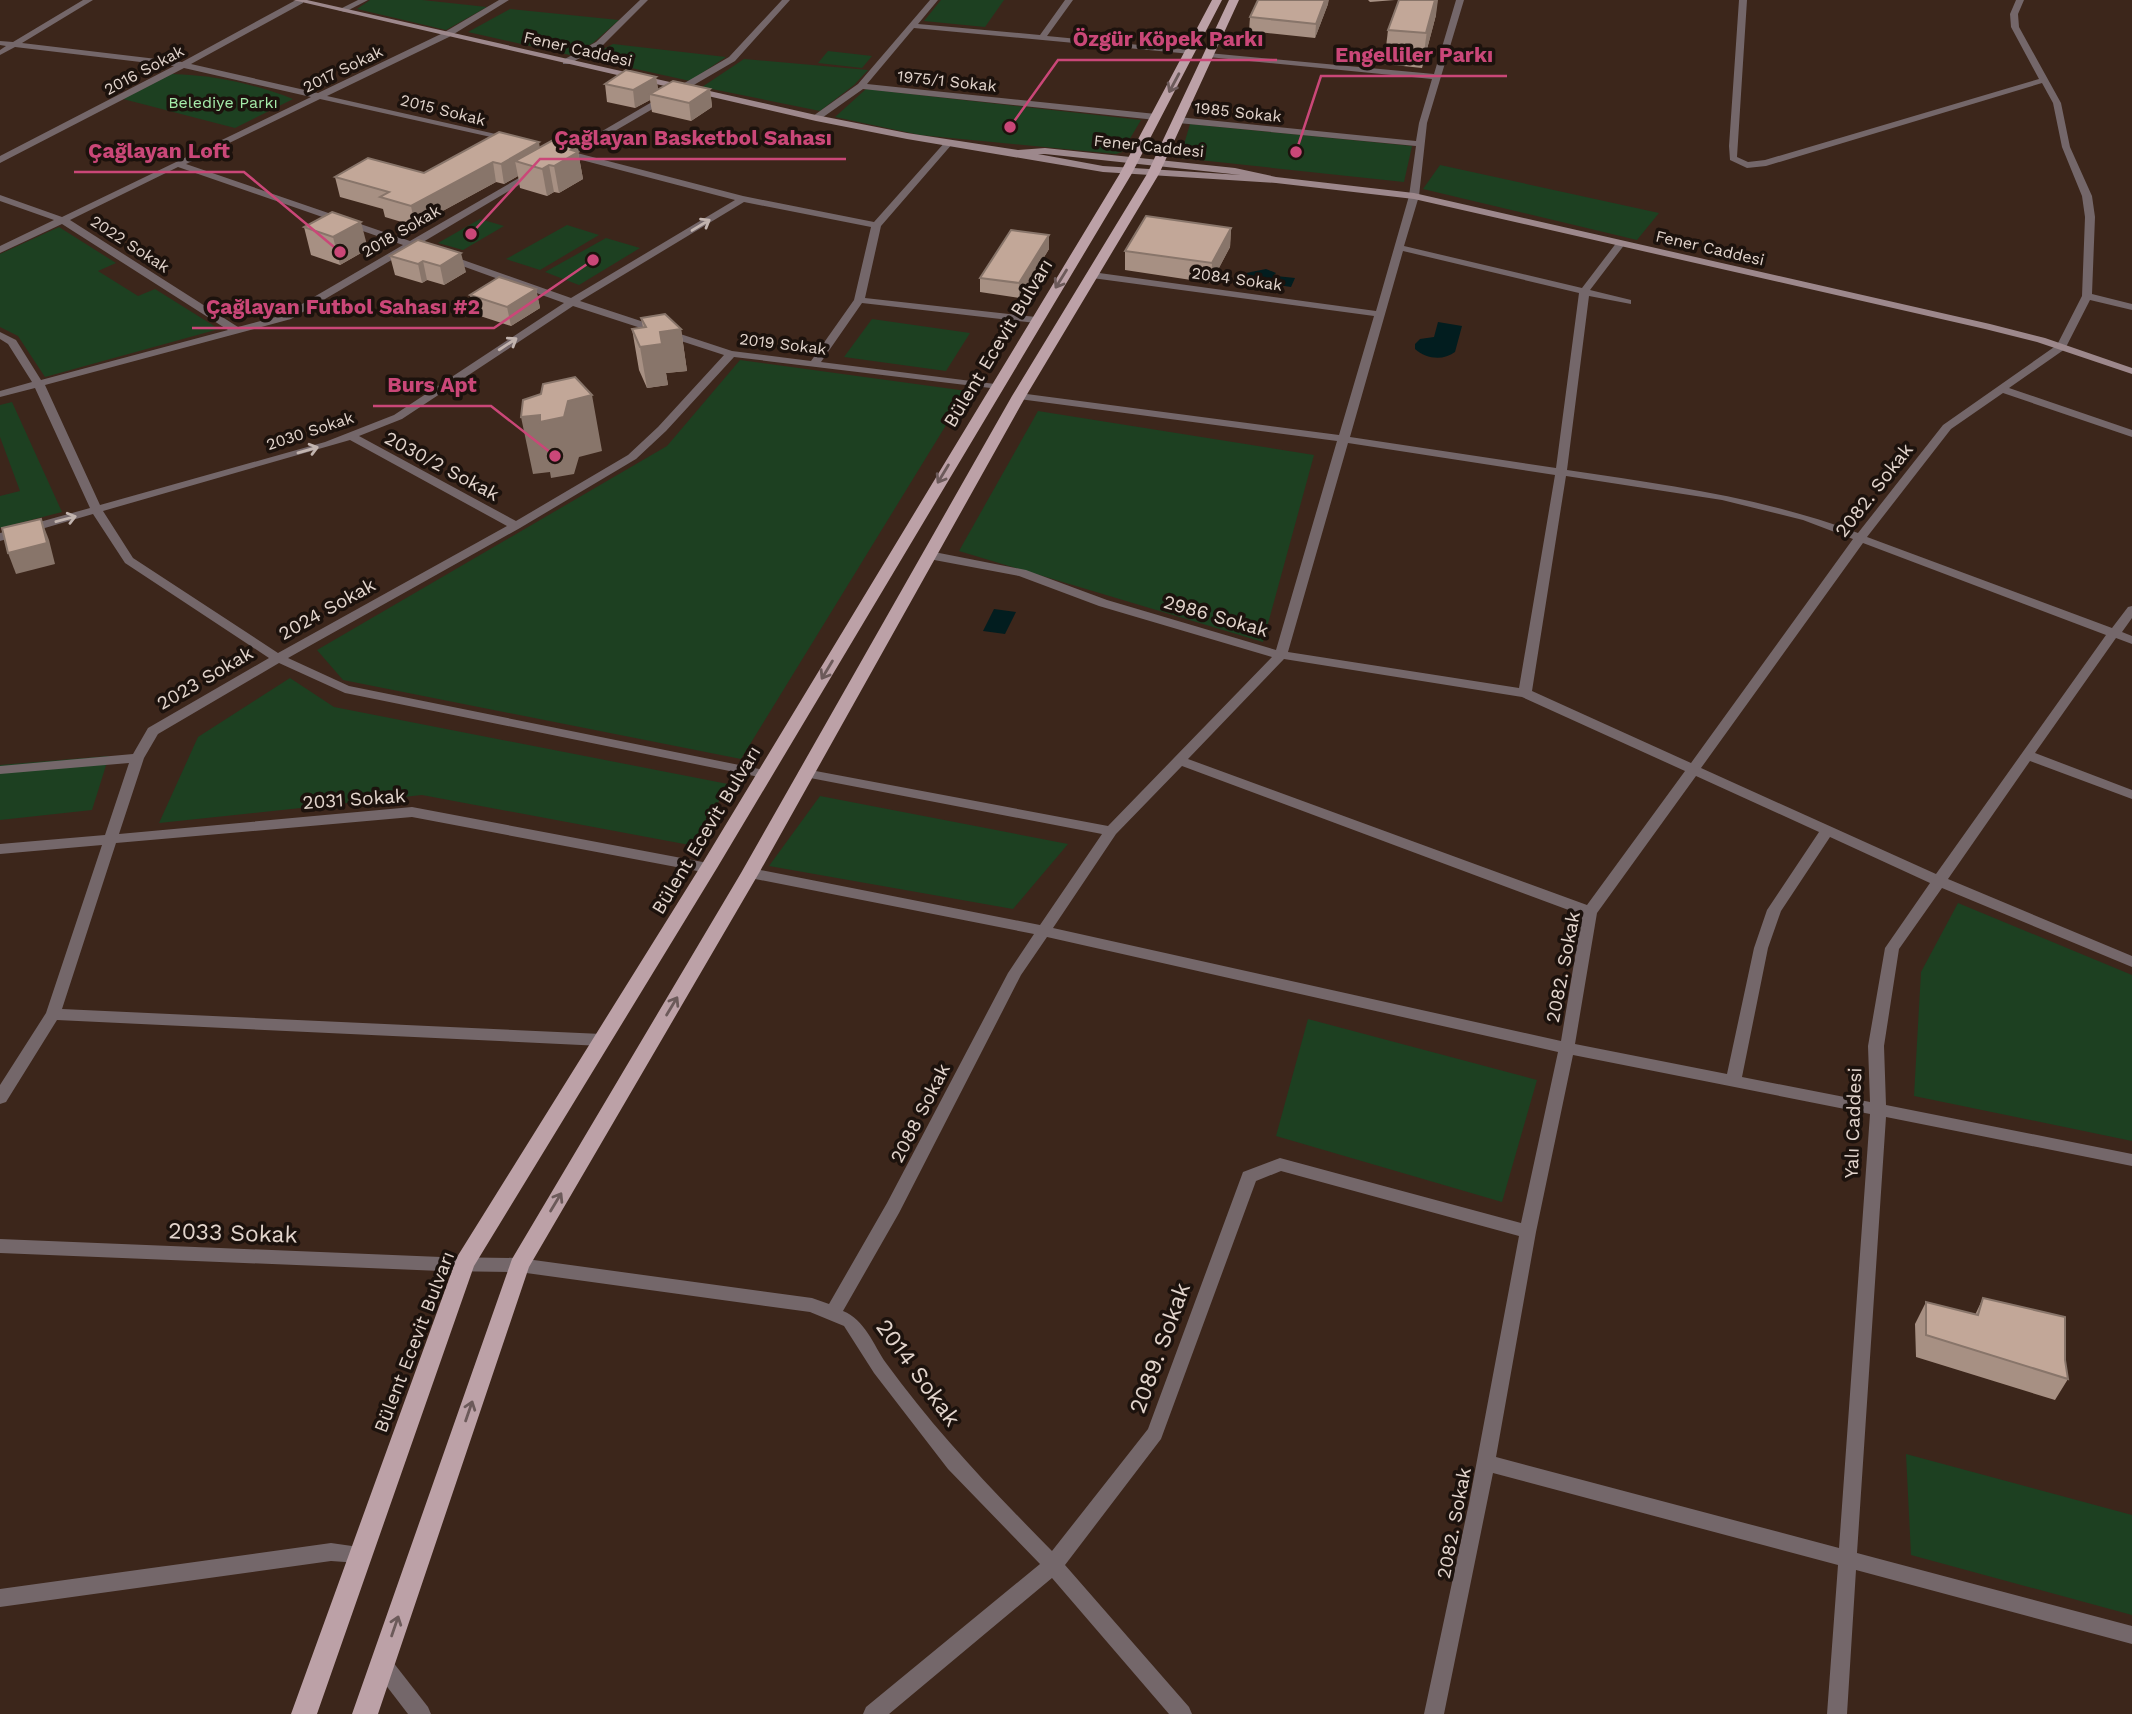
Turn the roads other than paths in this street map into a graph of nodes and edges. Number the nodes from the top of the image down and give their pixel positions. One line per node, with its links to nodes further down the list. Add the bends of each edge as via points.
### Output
1 (89, 0): 19 (street)
2 (299, 0): 14 (street, Fener Caddesi); 23 (street, 2016 Sokak)
3 (364, 0): 14 (street)
4 (505, 0): 16 (street, 2017 Sokak)
5 (645, 0): 22 (street, via 599,44)
6 (786, 0): 27 (street, via 732,59)
7 (934, 0): 15 (street)
8 (1069, 0): 17 (street)
9 (1217, 0): 21 (main road, Bülent Ecevit Bulvarı)
10 (1234, 0): 21 (main road, Bülent Ecevit Bulvarı)
11 (1460, 0): 24 (street)
12 (1743, 0): 25 (street, via 1733,146 1733,158 1739,162 1766,163)
13 (2020, 0): 25 (street, via 2015,27)
14 (342, 10): 16 (street, Fener Caddesi)
15 (914, 26): 17 (street); 26 (street)
16 (446, 35): 22 (street, Fener Caddesi); 28 (street, 2017 Sokak)
17 (1042, 38): 21 (street)
18 (0, 43): 19 (street, 2015 Sokak)
19 (15, 44): 20 (street); 23 (street, 2015 Sokak)
20 (0, 53)
21 (1200, 53): 24 (street); 29 (main road, Bülent Ecevit Bulvarı, one-way to 29); 31 (main road, Bülent Ecevit Bulvarı)
22 (566, 62): 27 (street, Fener Caddesi)
23 (184, 65): 28 (street, 2015 Sokak); 37 (street, 2016 Sokak)
24 (1438, 78): 34 (street)
25 (2044, 80): 55 (street, via 2057,103 2066,147 2087,196)
26 (861, 86): 29 (street, 1975/1 Sokak); 30 (street)
27 (680, 88): 30 (street, Fener Caddesi); 35 (street)
28 (322, 95): 32 (street, 2015 Sokak); 38 (street, 2017 Sokak)
29 (1156, 117): 39 (main road, Bülent Ecevit Bulvarı)
30 (816, 118): 33 (street, Fener Caddesi)
31 (1178, 120): 34 (street, 1985 Sokak); 41 (main road, Bülent Ecevit Bulvarı)
32 (515, 142)
33 (949, 144): 39 (street, Fener Caddesi, via 1018,153 1045,151); 46 (street)
34 (1420, 144): 42 (street)
35 (568, 154): 36 (street); 44 (street)
36 (556, 156)
37 (0, 160)
38 (177, 164): 45 (street, 2017 Sokak); 47 (street)
39 (1130, 165): 41 (street, Fener Caddesi); 61 (main road, Bülent Ecevit Bulvarı, one-way to 61)
40 (547, 166): 47 (street, 2018 Sokak)
41 (1156, 168): 42 (street, Fener Caddesi); 53 (main road, Bülent Ecevit Bulvarı)
42 (1414, 196): 48 (street, Fener Caddesi); 49 (street)
43 (0, 198): 45 (street, 2022 Sokak)
44 (743, 199): 46 (street); 57 (street, 2030 Sokak, one-way to 44)
45 (63, 220): 51 (street, 2017 Sokak); 62 (street, 2022 Sokak)
46 (876, 225): 56 (street)
47 (409, 244): 50 (street); 62 (street, 2018 Sokak, via 287,317)
48 (1620, 244): 54 (street); 64 (street, Fener Caddesi)
49 (1398, 247): 54 (street); 60 (street)
50 (422, 249)
51 (0, 250)
52 (434, 253): 57 (street, 2019 Sokak)
53 (1092, 275): 60 (street, 2084 Sokak); 72 (main road, Bülent Ecevit Bulvarı)
54 (1584, 292): 58 (street); 76 (street)
55 (2087, 296): 59 (street); 64 (street)
56 (859, 300): 61 (street); 66 (street)
57 (572, 302): 65 (street, 2019 Sokak); 74 (street, 2030 Sokak, one-way to 57, via 398,417)
58 (1627, 302)
59 (2132, 307)
60 (1378, 314): 75 (street)
61 (1036, 320): 69 (main road, Bülent Ecevit Bulvarı)
62 (235, 330): 68 (street, 2018 Sokak)
63 (0, 335): 68 (street, 2023 Sokak, via 12,342)
64 (2061, 347): 67 (street, Fener Caddesi); 70 (street, 2082. Sokak)
65 (731, 354): 66 (street, 2019 Sokak); 78 (street, 2024 Sokak, via 632,457)
66 (815, 363): 69 (street, 2019 Sokak)
67 (2132, 371)
68 (39, 384): 71 (street, 2018 Sokak); 77 (street, 2023 Sokak)
69 (995, 387): 94 (main road, Bülent Ecevit Bulvarı, one-way to 94)
70 (2002, 389): 73 (street); 80 (street, 2082. Sokak, via 1947,427)
71 (0, 394)
72 (1019, 396): 75 (street); 81 (main road, Bülent Ecevit Bulvarı)
73 (2132, 434)
74 (351, 436): 77 (street, 2030 Sokak, one-way to 74); 78 (street, 2030/2 Sokak)
75 (1344, 439): 76 (street); 85 (street)
76 (1560, 471): 80 (street, via 1722,497 1807,517); 87 (street)
77 (97, 511): 79 (street, 2030 Sokak, one-way to 77); 86 (street, 2023 Sokak, via 129,560)
78 (516, 526): 86 (street, 2024 Sokak)
79 (0, 537)
80 (1861, 537): 83 (street); 92 (street, 2082. Sokak)
81 (937, 557): 85 (street, 2986 Sokak, via 1022,573 1103,603); 93 (main road, Bülent Ecevit Bulvarı)
82 (2132, 610): 83 (street, Yalı Caddesi)
83 (2113, 633): 84 (street); 88 (street, Yalı Caddesi)
84 (2132, 640)
85 (1281, 655): 87 (street); 90 (street, 2986 Sokak)
86 (278, 658): 89 (street, 2023 Sokak, via 153,731); 94 (street, 2024 Sokak, via 345,689)
87 (1525, 693): 92 (street)
88 (2027, 755): 95 (street); 102 (street, Yalı Caddesi)
89 (137, 758): 91 (street); 98 (street, 2023 Sokak)
90 (1179, 760): 96 (street, 2986 Sokak); 103 (street)
91 (0, 770)
92 (1691, 770): 97 (street); 103 (street, 2082. Sokak)
93 (805, 773): 96 (street); 101 (main road, Bülent Ecevit Bulvarı)
94 (764, 774): 100 (main road, Bülent Ecevit Bulvarı)
95 (2132, 795)
96 (1111, 831): 104 (street, 2088 Sokak)
97 (1828, 831): 102 (street); 109 (street, via 1774,910 1761,948)
98 (112, 839): 99 (street, 2031 Sokak); 100 (street, 2031 Sokak, via 412,812); 106 (street, 2023 Sokak)
99 (0, 849)
100 (708, 868): 107 (main road, Bülent Ecevit Bulvarı)
101 (750, 873): 104 (street); 116 (main road, Bülent Ecevit Bulvarı, one-way to 101)
102 (1939, 881): 105 (street); 111 (street, Yalı Caddesi, via 1892,948 1876,1046)
103 (1590, 912): 108 (street, 2082. Sokak)
104 (1043, 931): 108 (street); 117 (street, 2088 Sokak, via 1014,973 893,1208)
105 (2132, 962)
106 (53, 1014): 107 (street); 110 (street, 2023 Sokak)
107 (602, 1040): 115 (main road, Bülent Ecevit Bulvarı)
108 (1567, 1048): 109 (street); 113 (street, 2082. Sokak)
109 (1734, 1080): 111 (street)
110 (0, 1098)
111 (1878, 1112): 112 (street); 120 (street, Yalı Caddesi)
112 (2132, 1160)
113 (1528, 1233): 118 (street, 2082. Sokak); 121 (street, 2089. Sokak, via 1280,1164 1249,1177 1155,1433)
114 (0, 1245): 115 (street, 2033 Sokak)
115 (464, 1263): 116 (street, 2014 Sokak); 119 (main road, Bülent Ecevit Bulvarı)
116 (519, 1265): 117 (street, 2014 Sokak, via 812,1305); 124 (main road, Bülent Ecevit Bulvarı, one-way to 116)
117 (833, 1313): 121 (street, 2014 Sokak, via 850,1321 880,1368 954,1463)
118 (1486, 1463): 120 (street); 130 (street, 2082. Sokak)
119 (359, 1554): 122 (street, via 331,1552); 125 (main road, Bülent Ecevit Bulvarı)
120 (1848, 1560): 123 (street); 131 (street, Yalı Caddesi)
121 (1053, 1565): 128 (street, 2089. Sokak); 129 (street, 2014 Sokak)
122 (0, 1598)
123 (2132, 1635)
124 (382, 1664): 126 (main road, Bülent Ecevit Bulvarı); 127 (street)
125 (304, 1714)
126 (365, 1714)
127 (421, 1714)
128 (873, 1714)
129 (1182, 1714)
130 (1434, 1714)
131 (1837, 1714)

